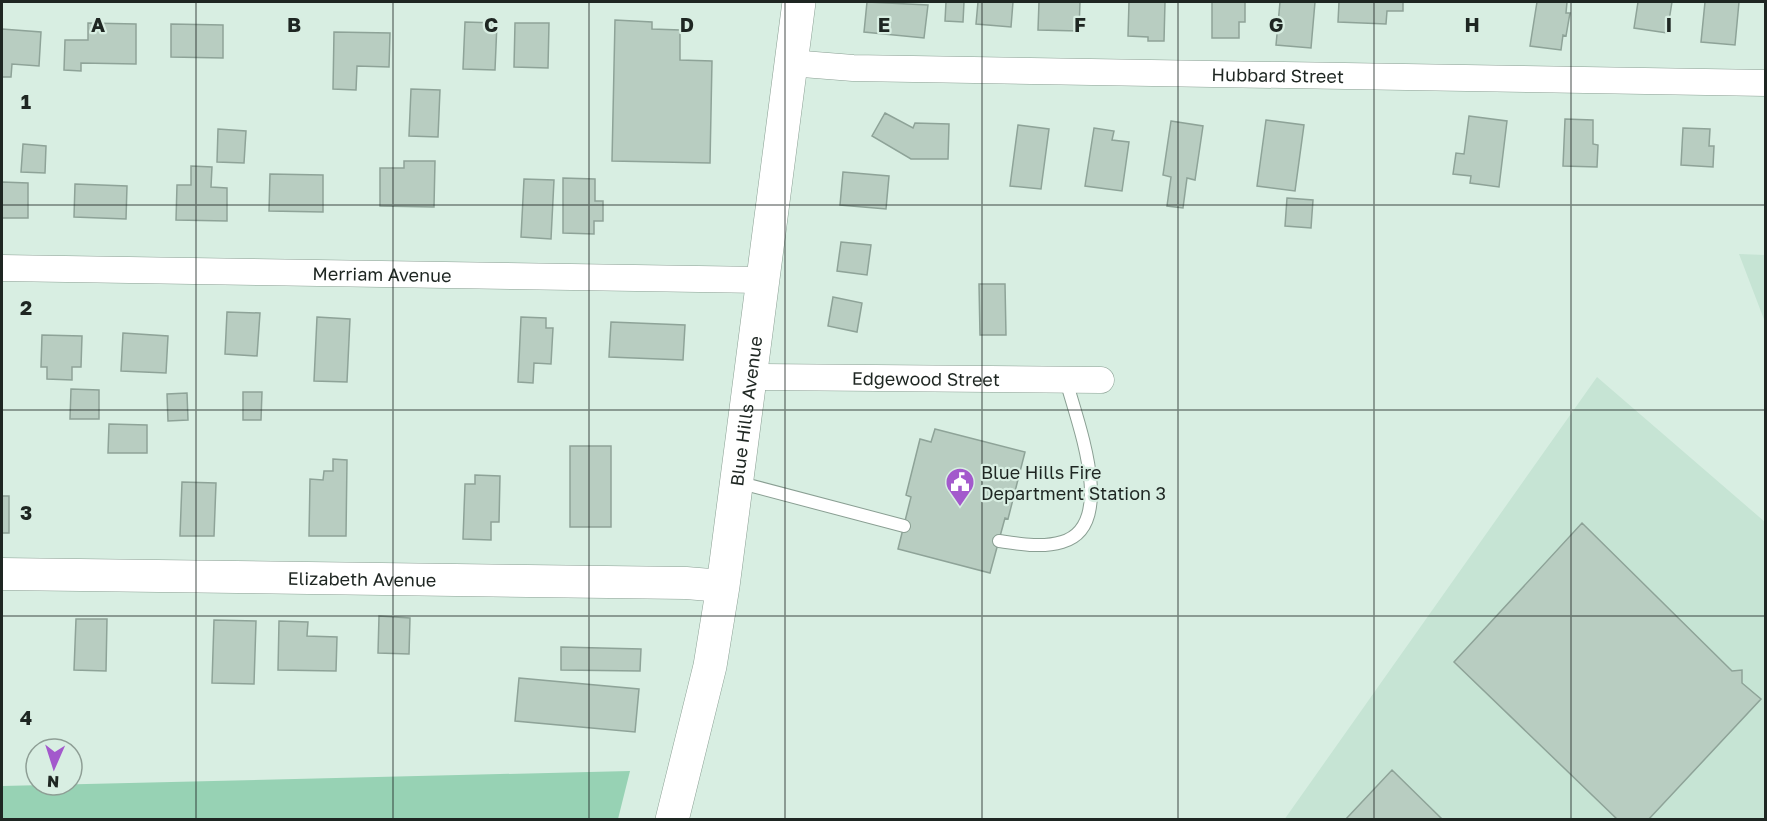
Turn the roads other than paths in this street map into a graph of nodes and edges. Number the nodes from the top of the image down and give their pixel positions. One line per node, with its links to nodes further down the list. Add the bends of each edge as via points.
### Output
1 (799, 2): 2 (main road, Blue Hills Avenue)
2 (790, 63): 3 (street, Hubbard Street, via 853,68); 5 (main road, Blue Hills Avenue)
3 (1766, 83)
4 (2, 268): 5 (street, Merriam Avenue)
5 (762, 280): 6 (main road, Blue Hills Avenue)
6 (750, 377): 7 (street, Edgewood Street); 9 (main road, Blue Hills Avenue)
7 (1066, 380): 8 (street, Edgewood Street); 11 (lane, via 1091,480 1089,519 1075,536 1064,542 1032,545)
8 (1101, 380)
9 (737, 482): 10 (lane); 13 (main road, Blue Hills Avenue)
10 (904, 526)
11 (999, 541)
12 (2, 573): 13 (street, Elizabeth Avenue)
13 (723, 586): 14 (main road, Blue Hills Avenue, via 710,666)
14 (672, 819)

